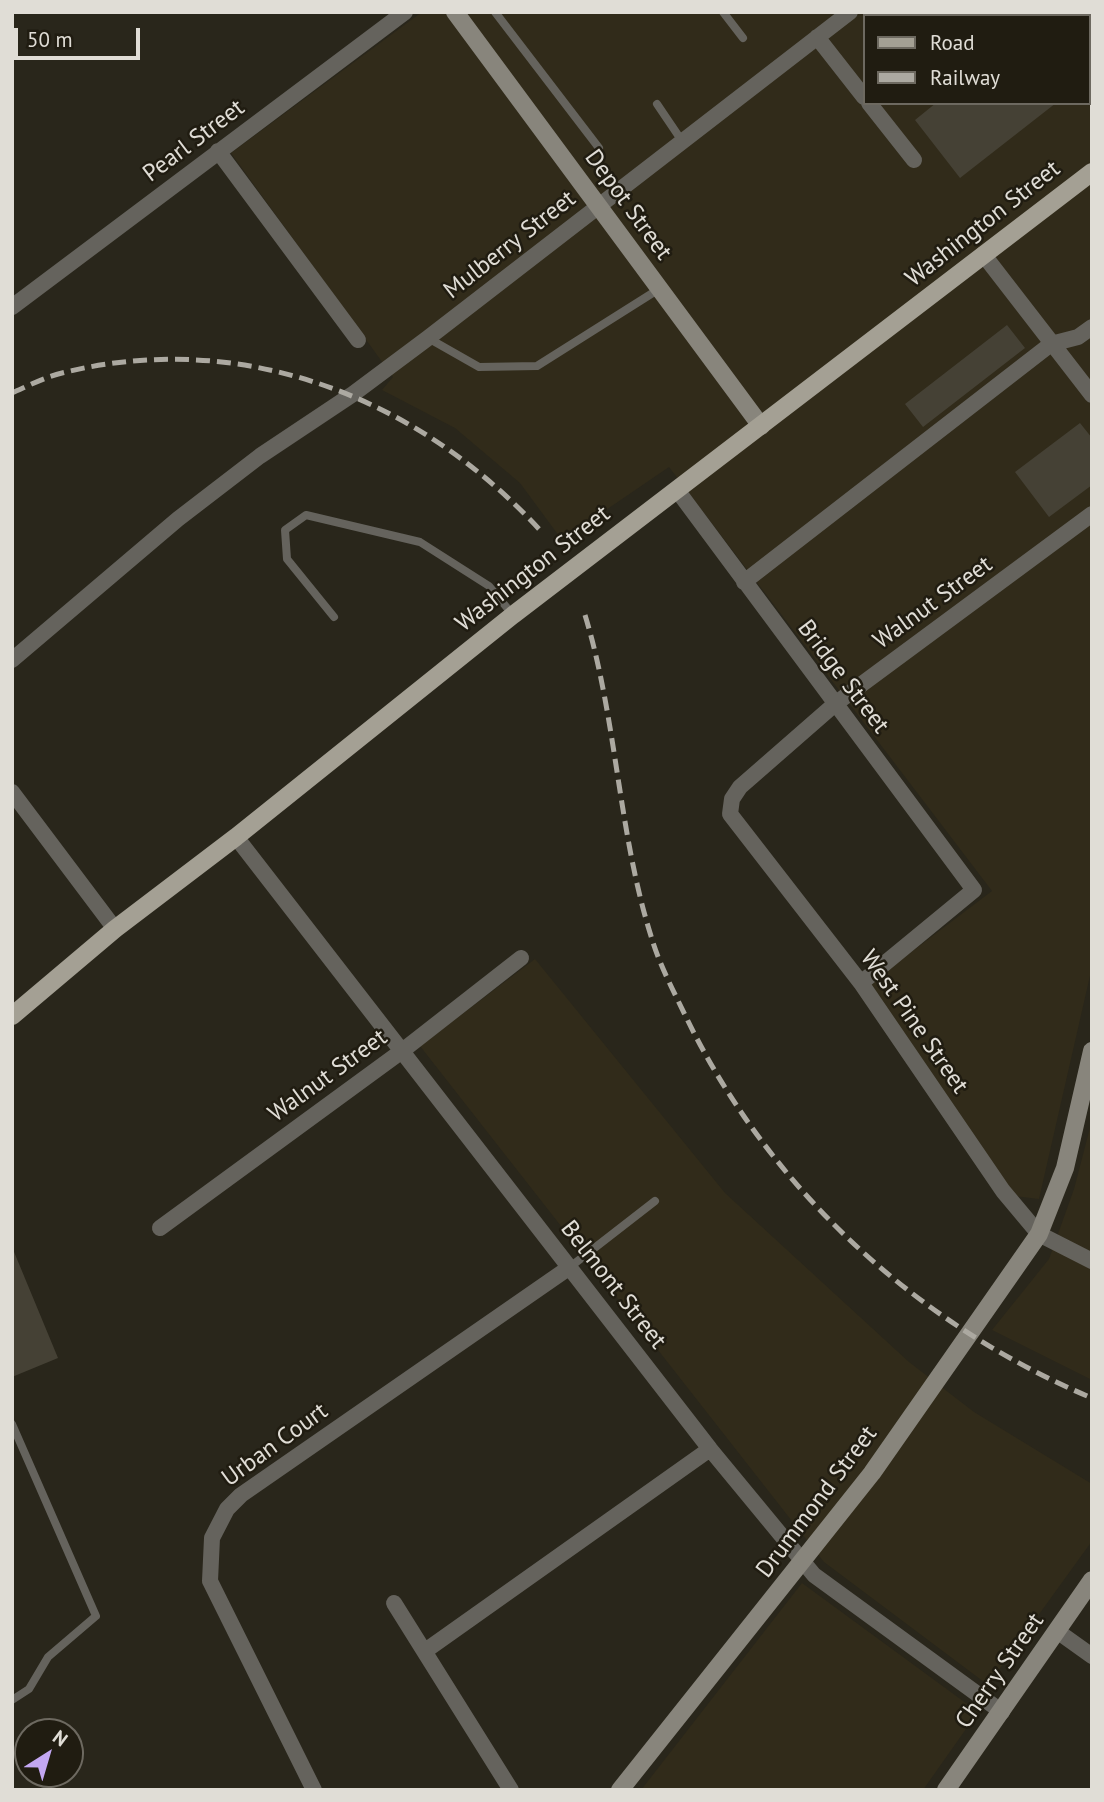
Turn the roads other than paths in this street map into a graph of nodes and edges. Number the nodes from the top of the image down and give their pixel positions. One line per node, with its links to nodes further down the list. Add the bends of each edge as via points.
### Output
1 (405, 12): 13 (street, Pearl Street)
2 (455, 12): 16 (street, Depot Street)
3 (495, 12): 12 (lane)
4 (723, 12): 7 (lane)
5 (850, 12): 6 (street, Mulberry Street)
6 (817, 37): 8 (street); 11 (street, Mulberry Street)
7 (743, 38)
8 (862, 94)
9 (657, 104): 11 (lane)
10 (871, 105): 14 (street)
11 (682, 141): 16 (street, Mulberry Street)
12 (599, 148)
13 (218, 151): 19 (street, Pearl Street); 22 (street)
14 (914, 160)
15 (1092, 172): 17 (main road, Washington Street)
16 (598, 206): 18 (street, Depot Street); 21 (street, Mulberry Street)
17 (984, 254): 23 (street); 25 (main road, Washington Street)
18 (659, 289): 21 (lane, via 537,366 479,367); 25 (street, Depot Street)
19 (12, 307)
20 (1092, 327): 23 (street, via 1078,337)
21 (428, 338): 31 (street, Mulberry Street, via 178,519)
22 (358, 340)
23 (1051, 344): 24 (street); 28 (street)
24 (1092, 395)
25 (761, 426): 26 (main road, Washington Street)
26 (677, 490): 28 (street, Bridge Street); 29 (main road, Washington Street)
27 (1092, 514): 32 (street, Walnut Street)
28 (744, 582): 32 (street, Bridge Street)
29 (513, 615): 30 (lane, via 488,586 420,542 306,515 285,530 288,559); 35 (main road, Washington Street)
30 (334, 617)
31 (12, 660)
32 (835, 704): 33 (street, Walnut Street); 38 (street, Bridge Street, via 974,890)
33 (740, 787): 38 (street, West Pine Street, via 730,814)
34 (12, 792): 36 (street)
35 (236, 837): 36 (main road, Washington Street); 40 (street, Belmont Street)
36 (116, 929): 39 (main road, Washington Street)
37 (521, 958): 40 (street, Walnut Street)
38 (861, 983): 44 (street, West Pine Street, via 1003,1191)
39 (12, 1016)
40 (402, 1051): 43 (street, Walnut Street); 46 (street, Belmont Street)
41 (1092, 1051): 44 (street, Drummond Street, via 1065,1168)
42 (655, 1201): 46 (lane)
43 (160, 1228)
44 (1039, 1234): 45 (street, West Pine Street); 49 (street, Drummond Street)
45 (1092, 1261)
46 (570, 1266): 48 (street, Belmont Street); 57 (street, Urban Court, via 241,1495 218,1523 212,1538 210,1581)
47 (12, 1424): 55 (lane, via 96,1616 48,1657 29,1689)
48 (710, 1449): 49 (street, Belmont Street); 53 (street)
49 (804, 1562): 56 (street, Belmont Street, via 814,1575); 59 (street, Drummond Street)
50 (1092, 1580): 52 (street, Cherry Street)
51 (394, 1603): 53 (street)
52 (1057, 1631): 54 (street); 56 (street, Cherry Street)
53 (425, 1651): 58 (street)
54 (1092, 1656)
55 (12, 1700)
56 (1002, 1712): 60 (street, Cherry Street)
57 (314, 1790)
58 (511, 1790)
59 (621, 1790)
60 (946, 1790)

